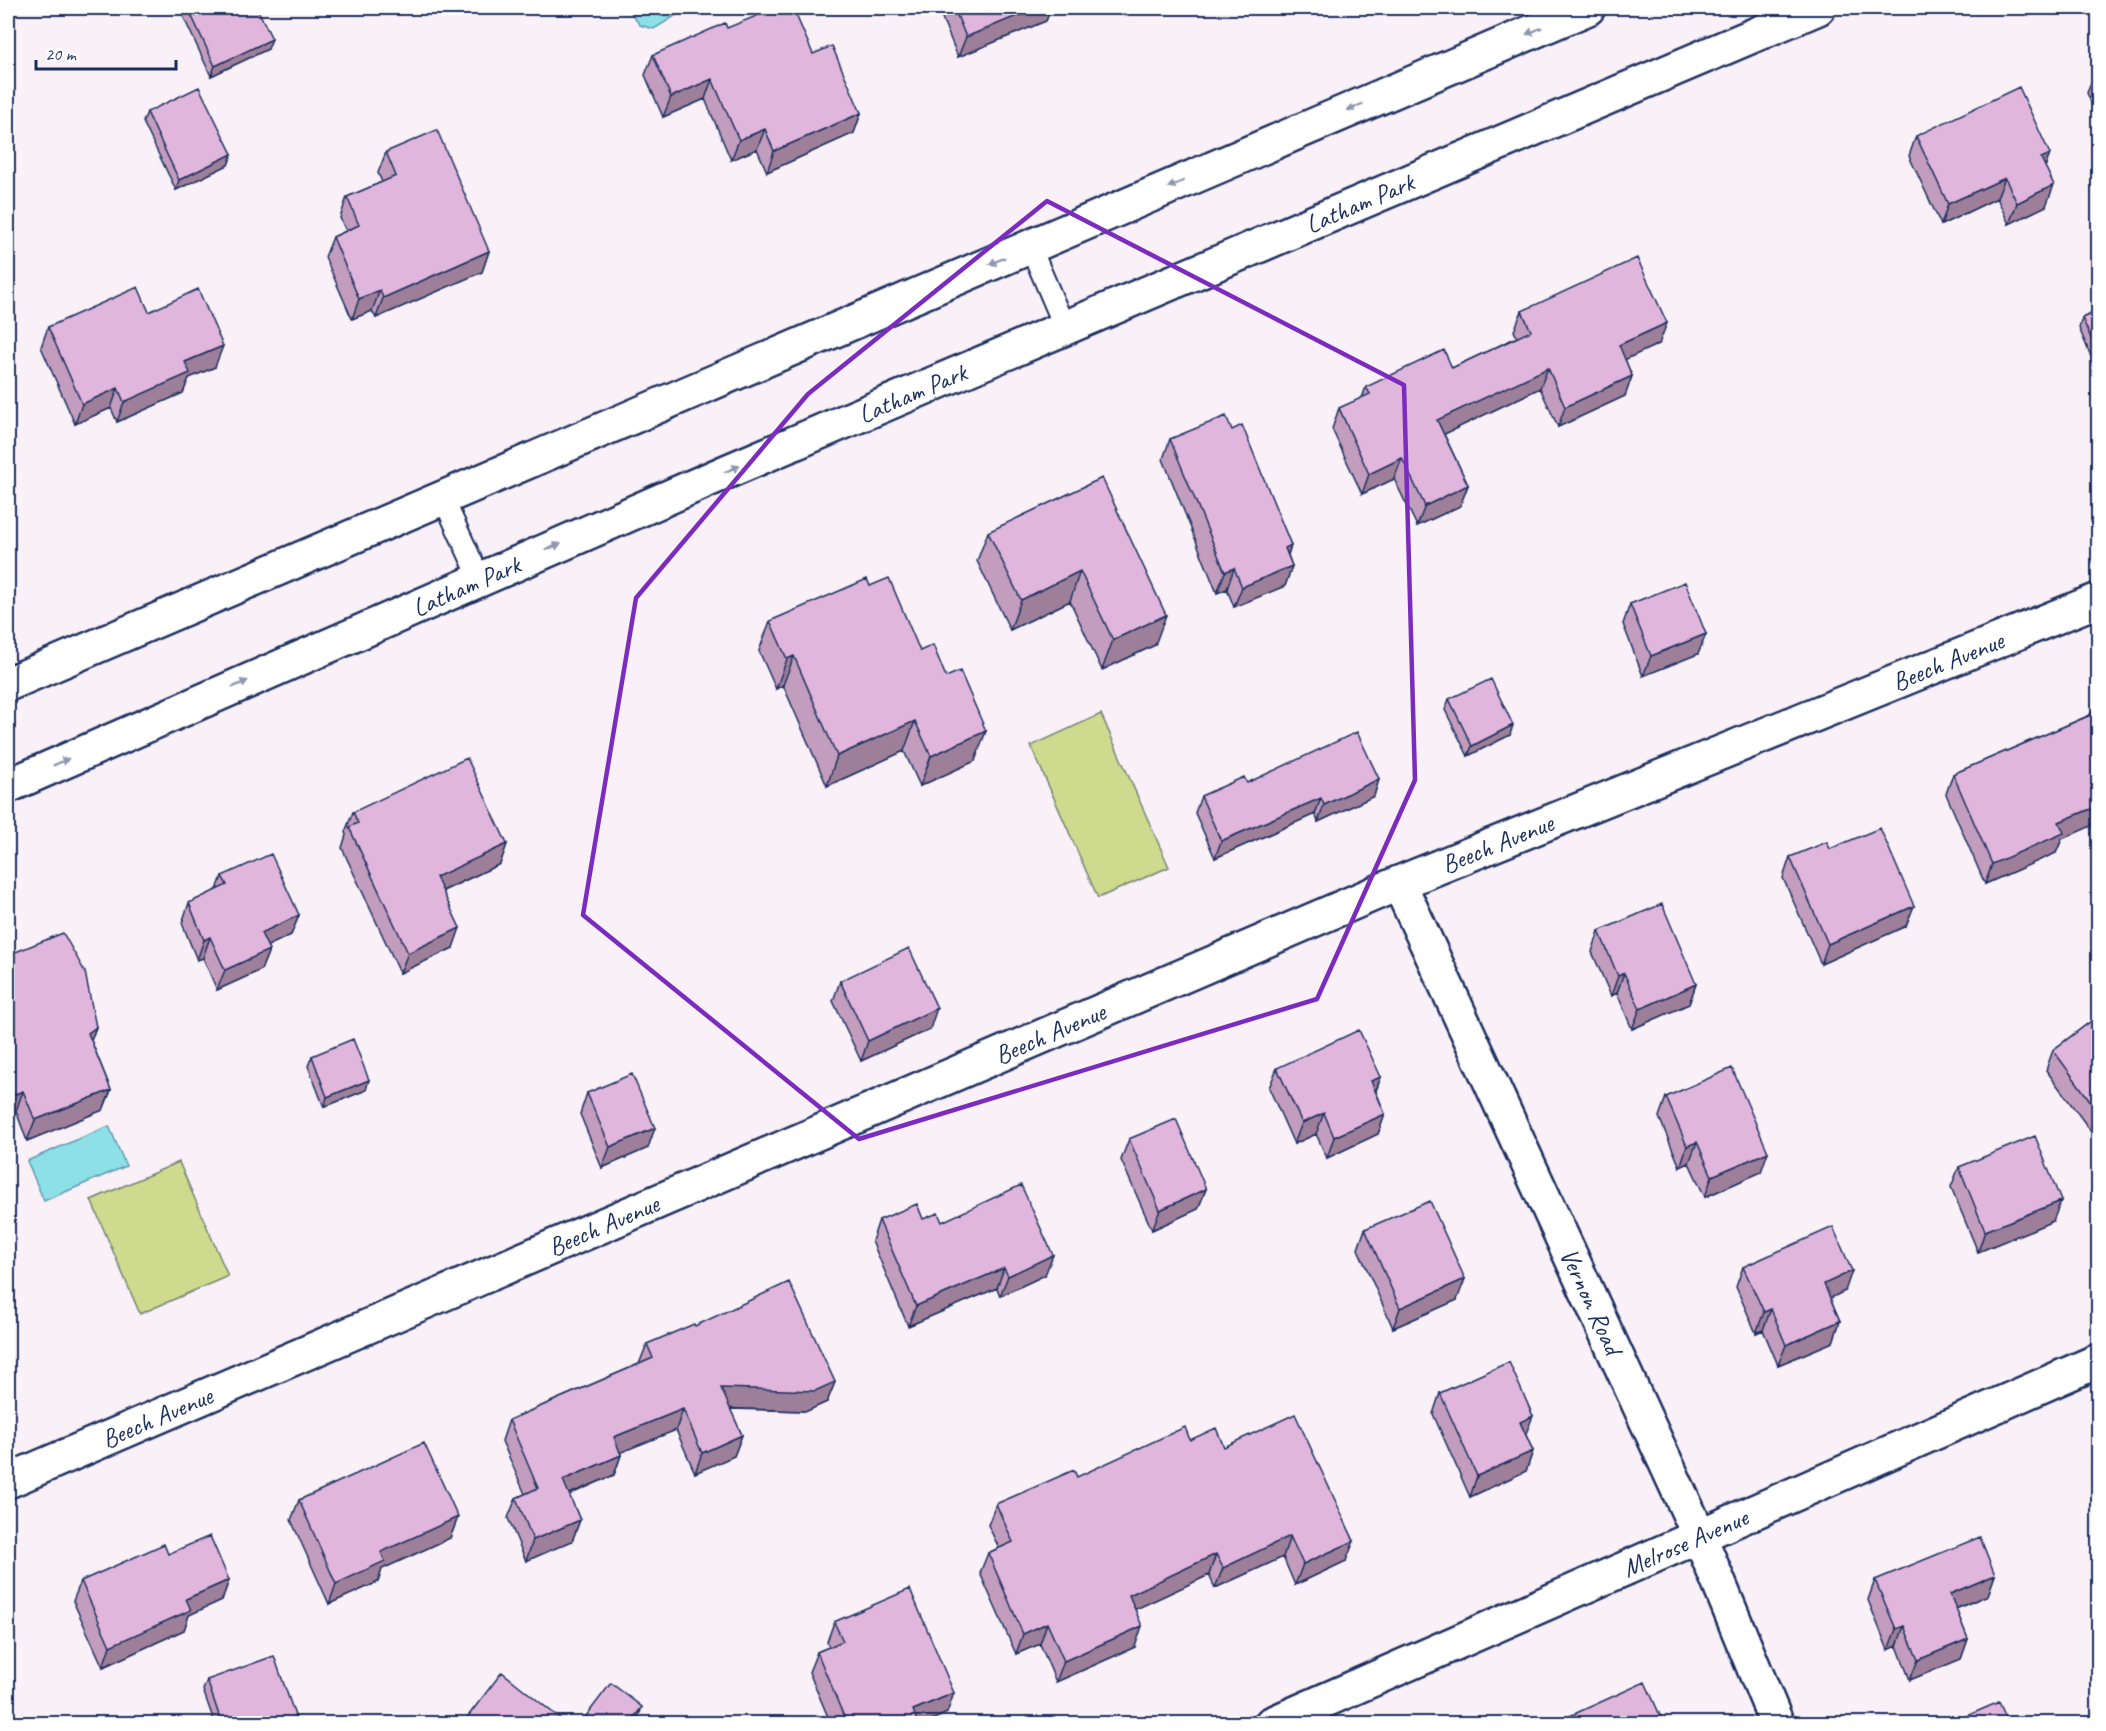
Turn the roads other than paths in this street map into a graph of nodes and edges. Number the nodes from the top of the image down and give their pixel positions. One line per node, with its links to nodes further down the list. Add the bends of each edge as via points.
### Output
1 (1588, 8): 3 (street, one-way to 3)
2 (1818, 8): 4 (street, Latham Park)
3 (1030, 246): 4 (lane); 5 (street, one-way to 5)
4 (1065, 328): 6 (street, Latham Park, one-way to 4)
5 (442, 498): 6 (lane); 8 (street)
6 (480, 579): 9 (street, Latham Park, one-way to 6)
7 (2098, 600): 10 (street, Beech Avenue)
8 (8, 684)
9 (8, 786)
10 (1399, 883): 12 (street, Beech Avenue); 13 (street, Vernon Road)
11 (2098, 1361): 13 (street, Melrose Avenue)
12 (8, 1481)
13 (1699, 1535): 14 (street, Melrose Avenue); 15 (street, Vernon Road)
14 (1271, 1724)
15 (1777, 1724)

